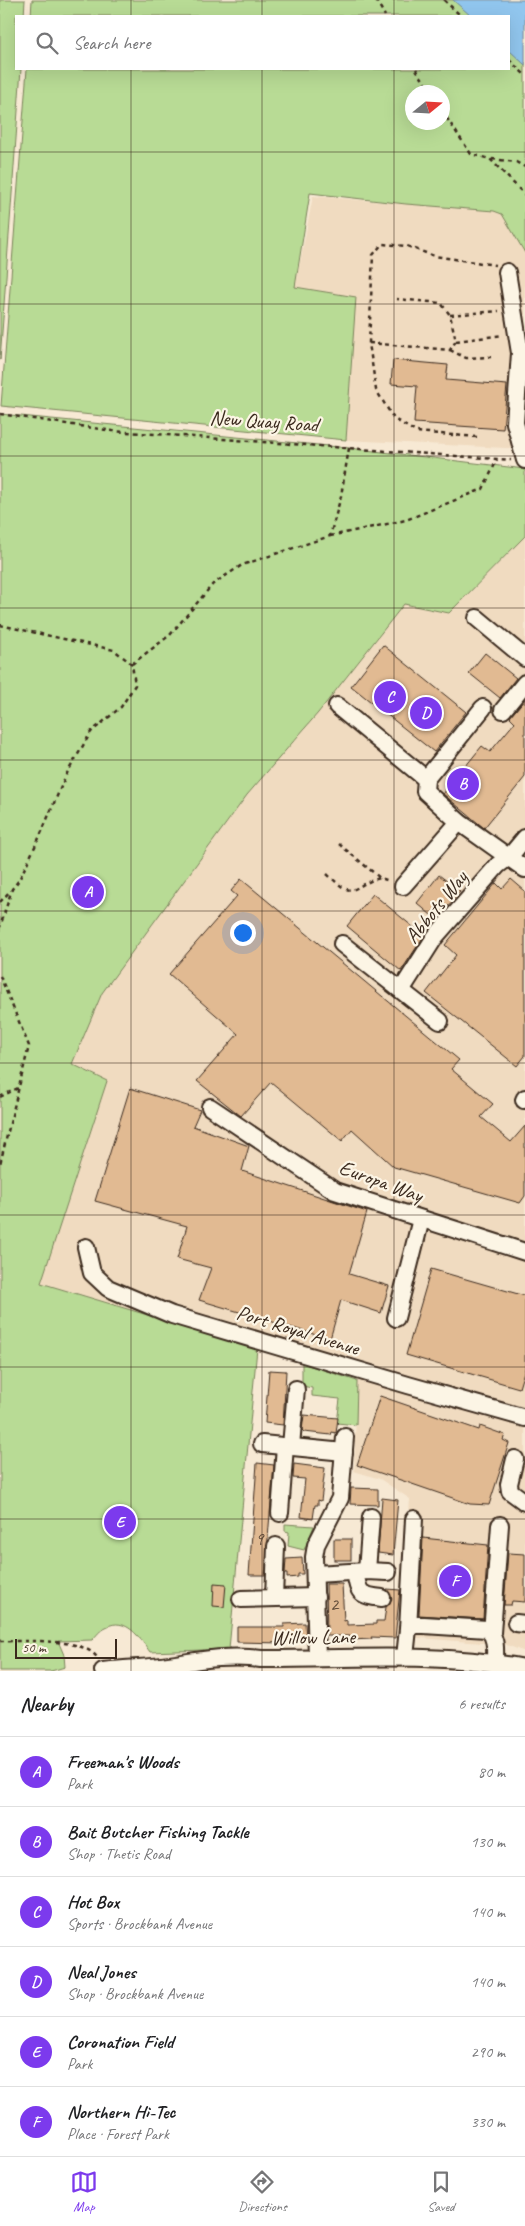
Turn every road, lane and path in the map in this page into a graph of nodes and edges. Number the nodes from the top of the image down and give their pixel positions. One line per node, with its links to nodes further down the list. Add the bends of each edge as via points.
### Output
1 (376, 0): 3 (path)
2 (444, 0): 4 (path)
3 (384, 15)
4 (460, 15)
5 (510, 61): 7 (path)
6 (417, 70): 8 (path)
7 (525, 75)
8 (426, 85)
9 (450, 123): 10 (path, via 471,154)
10 (490, 159): 11 (path, via 516,162); 12 (path)
11 (525, 167)
12 (525, 195)
13 (507, 272): 15 (street); 19 (path, via 496,265 434,256 407,246 382,244 373,255)
14 (397, 299): 16 (path, via 441,303)
15 (513, 310): 16 (path); 17 (street)
16 (450, 314): 18 (path)
17 (517, 334): 18 (path); 26 (street, via 520,353 515,423)
18 (456, 341): 20 (path)
19 (369, 343): 20 (path); 23 (path, via 376,390 394,418 416,432)
20 (450, 350): 21 (path, via 466,358)
21 (492, 357)
22 (0, 414): 24 (path, New Quay Road, via 113,431)
23 (477, 437)
24 (349, 448): 25 (path, New Quay Road); 27 (path)
25 (498, 460): 26 (path, New Quay Road); 27 (path, via 483,488 406,520)
26 (522, 461)
27 (330, 536): 31 (path, via 242,565 213,584 170,635)
28 (477, 618): 30 (street)
29 (0, 625): 31 (path, via 114,650)
30 (525, 658)
31 (132, 664): 45 (path, via 135,685 121,707 91,732 66,775)
32 (525, 683): 35 (street)
33 (337, 706): 36 (street)
34 (483, 708): 36 (street)
35 (504, 710)
36 (426, 779): 37 (street, via 425,791)
37 (459, 822): 40 (street, via 484,842); 44 (street)
38 (525, 838): 40 (street, Abbots Way)
39 (339, 844): 43 (path)
40 (510, 856): 41 (street); 50 (street, Abbots Way, via 498,865 435,937)
41 (525, 869)
42 (327, 874): 43 (path, via 344,889 355,890)
43 (380, 878): 44 (path)
44 (403, 886)
45 (12, 889): 46 (path); 47 (path)
46 (0, 902)
47 (0, 927)
48 (342, 944): 50 (street)
49 (0, 976): 52 (path, via 29,1046)
50 (402, 989): 51 (street)
51 (440, 1021)
52 (19, 1087): 53 (path); 55 (path)
53 (0, 1097)
54 (210, 1107): 56 (street, Europa Way, via 335,1191)
55 (0, 1164)
56 (421, 1219): 58 (street, Europa Way); 59 (street)
57 (86, 1247): 61 (street, Port Royal Avenue, via 92,1274 108,1288 172,1315)
58 (525, 1252)
59 (396, 1318)
60 (296, 1389): 63 (street)
61 (525, 1418)
62 (262, 1444): 63 (street)
63 (288, 1446): 66 (street); 73 (street, via 345,1445 340,1498 316,1545)
64 (515, 1459): 65 (street, via 510,1491)
65 (525, 1502)
66 (280, 1512)
67 (371, 1517): 71 (street)
68 (414, 1519): 78 (street)
69 (500, 1524): 79 (street)
70 (276, 1546): 75 (street)
71 (361, 1571): 72 (street); 73 (street); 76 (street, via 360,1592 364,1596)
72 (388, 1572)
73 (315, 1574): 74 (street)
74 (316, 1597): 75 (street); 82 (street)
75 (274, 1598): 77 (street)
76 (382, 1598)
77 (241, 1599)
78 (408, 1629): 79 (street, via 424,1625 487,1629); 81 (street)
79 (492, 1633): 83 (street)
80 (0, 1642): 86 (path, via 80,1646 91,1650)
81 (405, 1657): 82 (street, Willow Lane); 83 (street, Willow Lane)
82 (311, 1662): 84 (street, Willow Lane)
83 (494, 1662): 87 (street, Willow Lane)
84 (262, 1665): 85 (street, Willow Lane, via 245,1657 189,1660)
85 (178, 1667): 86 (street, Willow Lane)
86 (102, 1668)
87 (525, 1668)

